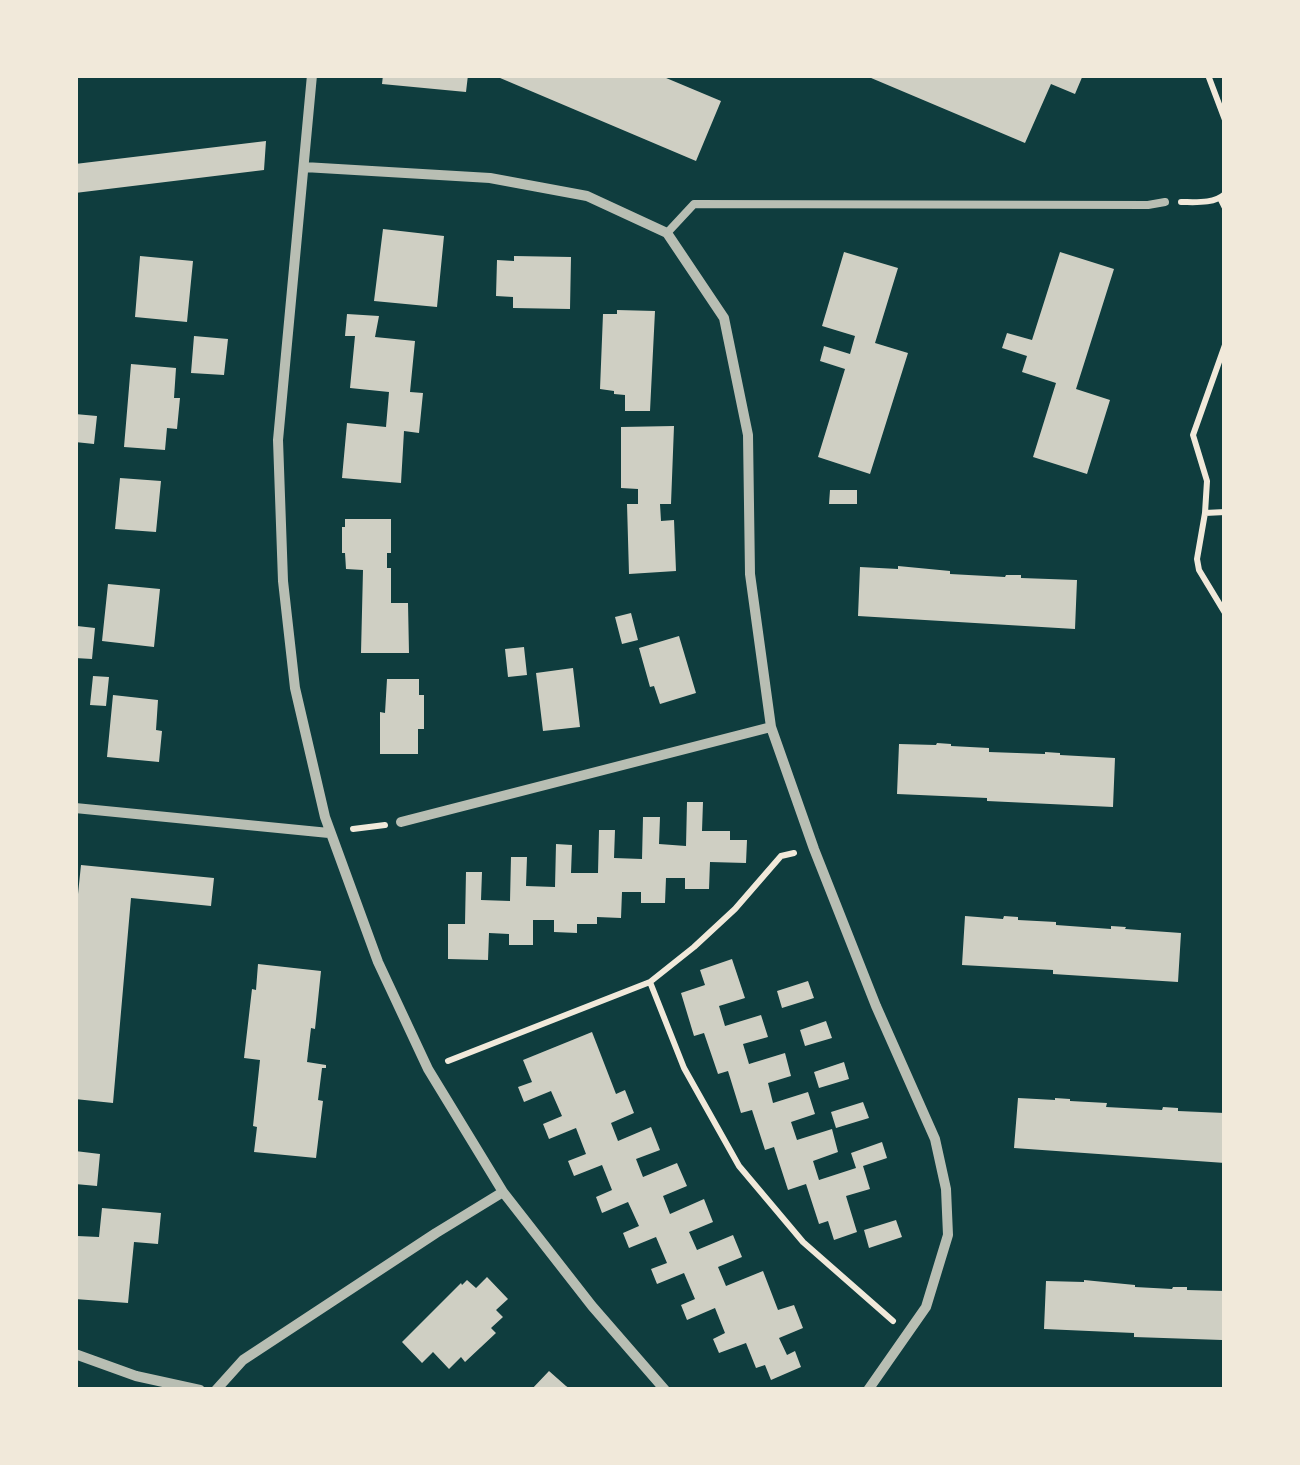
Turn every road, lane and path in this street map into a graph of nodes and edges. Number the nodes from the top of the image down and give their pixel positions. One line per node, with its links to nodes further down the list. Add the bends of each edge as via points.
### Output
1 (312, 75): 4 (street)
2 (1208, 75): 3 (path)
3 (1225, 120)
4 (304, 167): 8 (street, via 490,178 587,196); 16 (street, via 278,440 281,528 295,688)
5 (1223, 196): 6 (path); 7 (path)
6 (1165, 202): 8 (lane, via 694,204)
7 (1225, 208)
8 (667, 233): 13 (street, via 724,318 748,435 750,574)
9 (1225, 345): 11 (path, via 1192,435 1207,482)
10 (1225, 512): 11 (path)
11 (1204, 513): 12 (path, via 1199,570)
12 (1225, 612)
13 (771, 727): 15 (street); 17 (street)
14 (75, 808): 16 (street)
15 (401, 822): 16 (path)
16 (329, 833): 19 (street)
17 (814, 849): 18 (path, via 781,856 735,909); 21 (street, via 935,1139 946,1188 948,1235 926,1307)
18 (650, 982): 19 (path); 21 (path, via 684,1068 739,1166 803,1242)
19 (428, 1069): 20 (street)
20 (503, 1192): 24 (street, via 244,1360); 25 (street)
21 (908, 1334): 26 (street)
22 (75, 1354): 23 (street)
23 (200, 1390)
24 (216, 1390)
25 (665, 1390)
26 (868, 1390)

